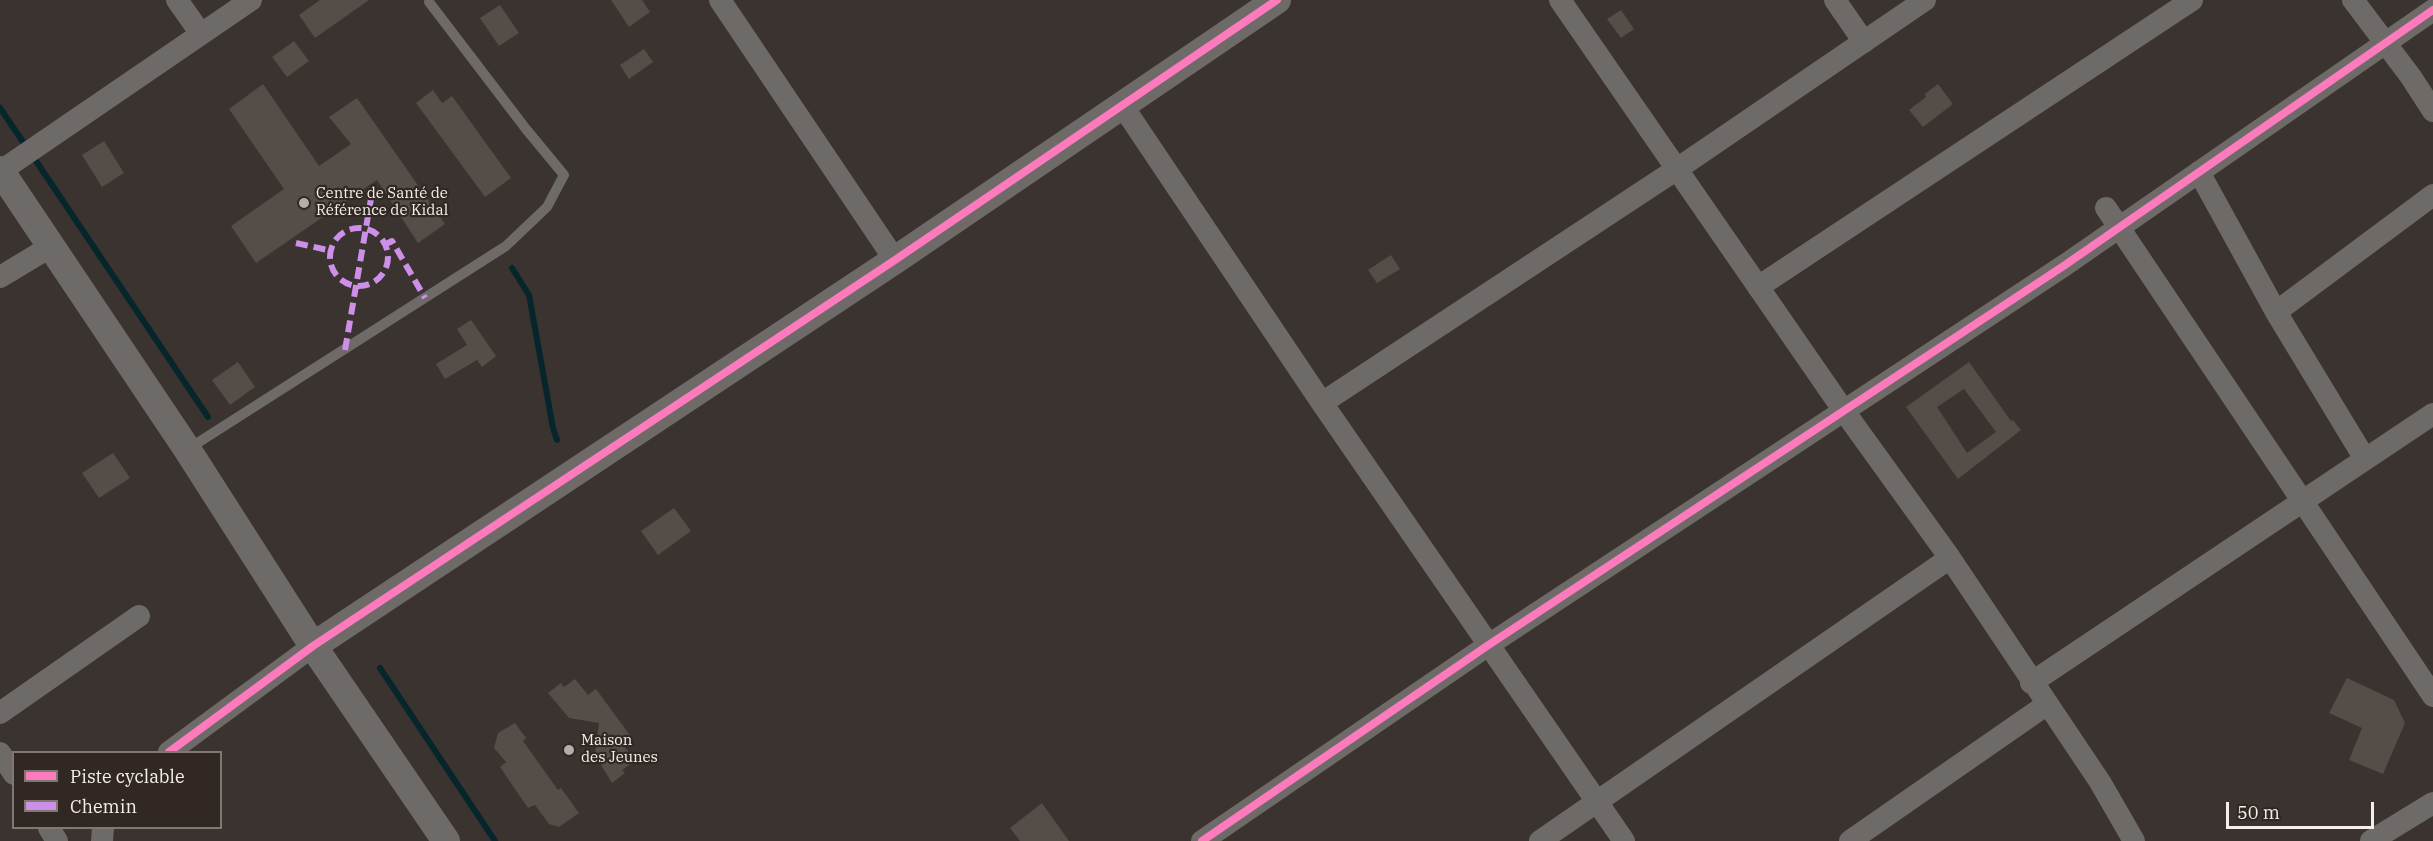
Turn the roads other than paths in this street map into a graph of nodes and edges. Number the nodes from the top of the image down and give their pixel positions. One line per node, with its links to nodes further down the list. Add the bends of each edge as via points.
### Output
1 (177, 0): 12 (street)
2 (251, 0): 12 (street)
3 (720, 0): 24 (street)
4 (1277, 0): 15 (street)
5 (1560, 0): 17 (street)
6 (1835, 0): 13 (street)
7 (1925, 0): 13 (street)
8 (2192, 0): 26 (street)
9 (2353, 0): 14 (street)
10 (429, 2): 31 (lane, via 564,175 547,207 506,246)
11 (2433, 10): 14 (street)
12 (201, 34): 18 (street)
13 (1864, 42): 17 (street)
14 (2386, 43): 16 (street); 19 (street)
15 (1122, 105): 24 (street); 28 (street)
16 (2433, 111)
17 (1677, 169): 26 (street); 28 (street)
18 (0, 171): 23 (street)
19 (2199, 172): 22 (street); 27 (street)
20 (2433, 195): 27 (street)
21 (2106, 208): 22 (street)
22 (2119, 227): 29 (street); 33 (street)
23 (50, 247): 25 (street); 31 (street)
24 (895, 260): 36 (street)
25 (0, 277)
26 (1758, 287): 29 (street)
27 (2276, 312): 32 (street)
28 (1322, 403): 37 (street)
29 (1844, 411): 34 (street); 37 (street)
30 (2433, 414): 32 (street)
31 (188, 449): 36 (street)
32 (2365, 459): 33 (street)
33 (2304, 501): 38 (street); 39 (street)
34 (1950, 558): 38 (street); 45 (street)
35 (139, 616): 41 (street)
36 (313, 646): 42 (street); 48 (street)
37 (1487, 646): 45 (street); 47 (street)
38 (2031, 683): 40 (street)
39 (2433, 696)
40 (2046, 705): 52 (street); 53 (street)
41 (0, 713)
42 (173, 751)
43 (0, 753): 44 (street)
44 (12, 771)
45 (1598, 801): 50 (street); 51 (street)
46 (2433, 803): 54 (street)
47 (1229, 834): 49 (street)
48 (446, 841)
49 (1202, 841)
50 (1540, 841)
51 (1624, 841)
52 (1850, 841)
53 (2134, 841)
54 (2371, 841)

